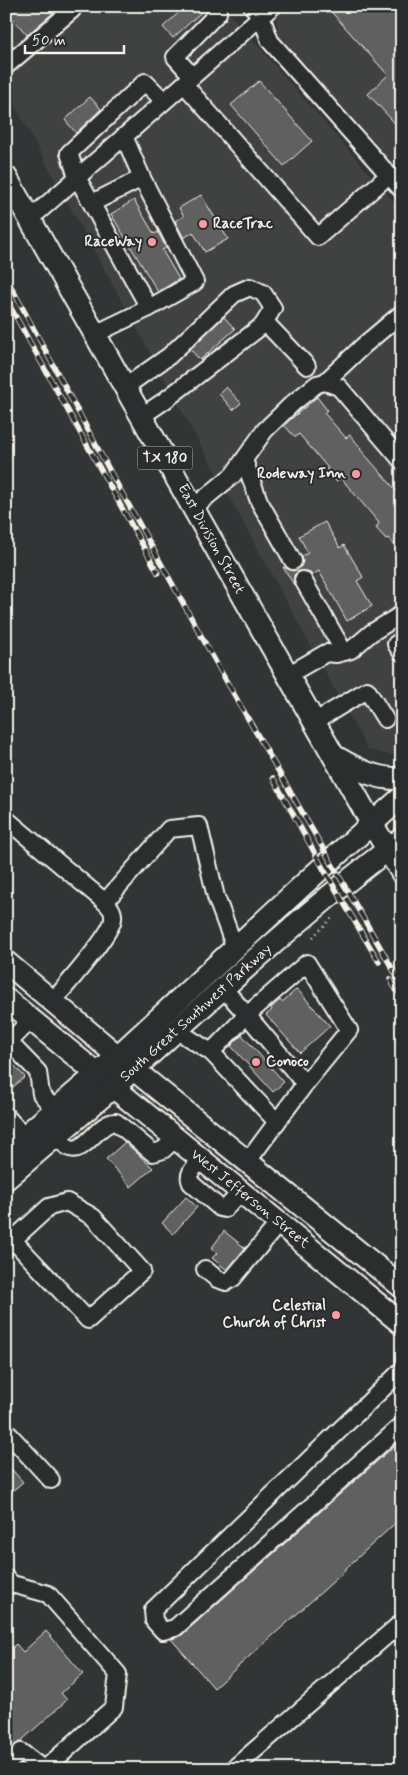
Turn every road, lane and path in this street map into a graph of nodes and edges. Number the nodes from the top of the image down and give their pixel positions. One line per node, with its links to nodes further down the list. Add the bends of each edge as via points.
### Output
1 (218, 6): 5 (street, via 218,13 175,57)
2 (72, 10): 4 (street)
3 (262, 10): 5 (street); 11 (street, via 270,41)
4 (6, 66)
5 (188, 80): 6 (street); 11 (street, via 318,237)
6 (164, 101): 7 (street); 9 (street, via 145,82 69,153)
7 (124, 136): 9 (street); 10 (street)
8 (6, 176): 13 (main road, East Division Street / TX 180)
9 (77, 177): 12 (street); 13 (street)
10 (142, 178): 12 (street); 14 (street, via 195,282)
11 (397, 183)
12 (92, 203): 14 (street)
13 (30, 219): 17 (main road, East Division Street / TX 180)
14 (149, 308): 17 (street)
15 (402, 313): 19 (street)
16 (265, 322): 18 (street); 20 (street, via 273,308 263,293 250,287 234,294 169,356); 21 (street)
17 (95, 334): 20 (main road, East Division Street / TX 180)
18 (307, 366)
19 (325, 382): 22 (street, via 317,384 279,416); 23 (street, via 338,387)
20 (125, 387): 21 (main road, East Division Street / TX 180)
21 (142, 416): 24 (main road, East Division Street / TX 180)
22 (244, 460): 24 (street, via 233,475); 25 (street, via 259,501)
23 (402, 461)
24 (193, 508): 31 (main road, East Division Street / TX 180)
25 (293, 562)
26 (303, 580): 29 (street)
27 (402, 614): 29 (street)
28 (402, 640): 30 (street, via 396,644)
29 (344, 652): 31 (street, via 326,653)
30 (402, 653)
31 (288, 675): 33 (main road, East Division Street / TX 180)
32 (385, 719): 33 (street, via 367,690)
33 (314, 722): 34 (main road, East Division Street / TX 180)
34 (333, 755): 35 (main road, via 358,770); 38 (main road, East Division Street / TX 180)
35 (402, 778)
36 (402, 797): 38 (main road, South Great Southwest Parkway)
37 (6, 819): 41 (street)
38 (372, 824): 39 (main road, TX 180); 42 (main road, South Great Southwest Parkway)
39 (395, 844): 40 (main road, TX 180); 44 (main road, South Great Southwest Parkway)
40 (402, 873)
41 (105, 902): 42 (street, via 169,829 199,826 216,897); 46 (street, via 113,911 113,921)
42 (235, 948): 52 (main road, South Great Southwest Parkway)
43 (6, 962): 46 (main road, West Jefferson Street)
44 (223, 988): 47 (street); 49 (main road, South Great Southwest Parkway)
45 (6, 998): 48 (main road, West Jefferson Street)
46 (53, 1001): 52 (main road, West Jefferson Street)
47 (246, 1015): 51 (street); 54 (street); 54 (street, via 307,964 349,1030)
48 (32, 1019): 50 (street); 53 (main road, West Jefferson Street)
49 (176, 1030): 51 (street); 52 (main road, South Great Southwest Parkway)
50 (8, 1044): 55 (street, via 38,1072 41,1094)
51 (211, 1052): 57 (street)
52 (126, 1062): 53 (main road, South Great Southwest Parkway); 62 (main road, West Jefferson Street)
53 (105, 1080): 55 (main road, South Great Southwest Parkway); 58 (main road, South Great Southwest Parkway); 60 (main road, West Jefferson Street)
54 (305, 1084): 57 (street)
55 (54, 1109): 59 (main road, South Great Southwest Parkway)
56 (6, 1116): 59 (street)
57 (277, 1122): 62 (street)
58 (56, 1135): 60 (street, via 66,1146 79,1148 108,1124 116,1122 153,1153 163,1150); 64 (main road, South Great Southwest Parkway)
59 (24, 1136): 61 (main road, South Great Southwest Parkway)
60 (176, 1138): 65 (main road, West Jefferson Street)
61 (6, 1152)
62 (248, 1161): 63 (main road, West Jefferson Street)
63 (269, 1178): 65 (main road); 69 (main road, West Jefferson Street)
64 (6, 1179)
65 (246, 1195): 66 (main road, West Jefferson Street)
66 (279, 1223): 68 (street, via 233,1278 226,1282); 70 (main road, West Jefferson Street)
67 (10, 1243): 67 (street, via 49,1207 67,1202 93,1217 142,1271 88,1320)
68 (205, 1270)
69 (402, 1287)
70 (402, 1324)
71 (402, 1370): 72 (street, via 153,1610 154,1622 163,1630 175,1628)
72 (402, 1425)
73 (6, 1431): 74 (street)
74 (51, 1480)
75 (8, 1583): 78 (street, via 48,1594 118,1674 114,1708)
76 (402, 1622): 79 (street)
77 (6, 1764): 78 (street, via 21,1752)
78 (44, 1769)
79 (232, 1769)

